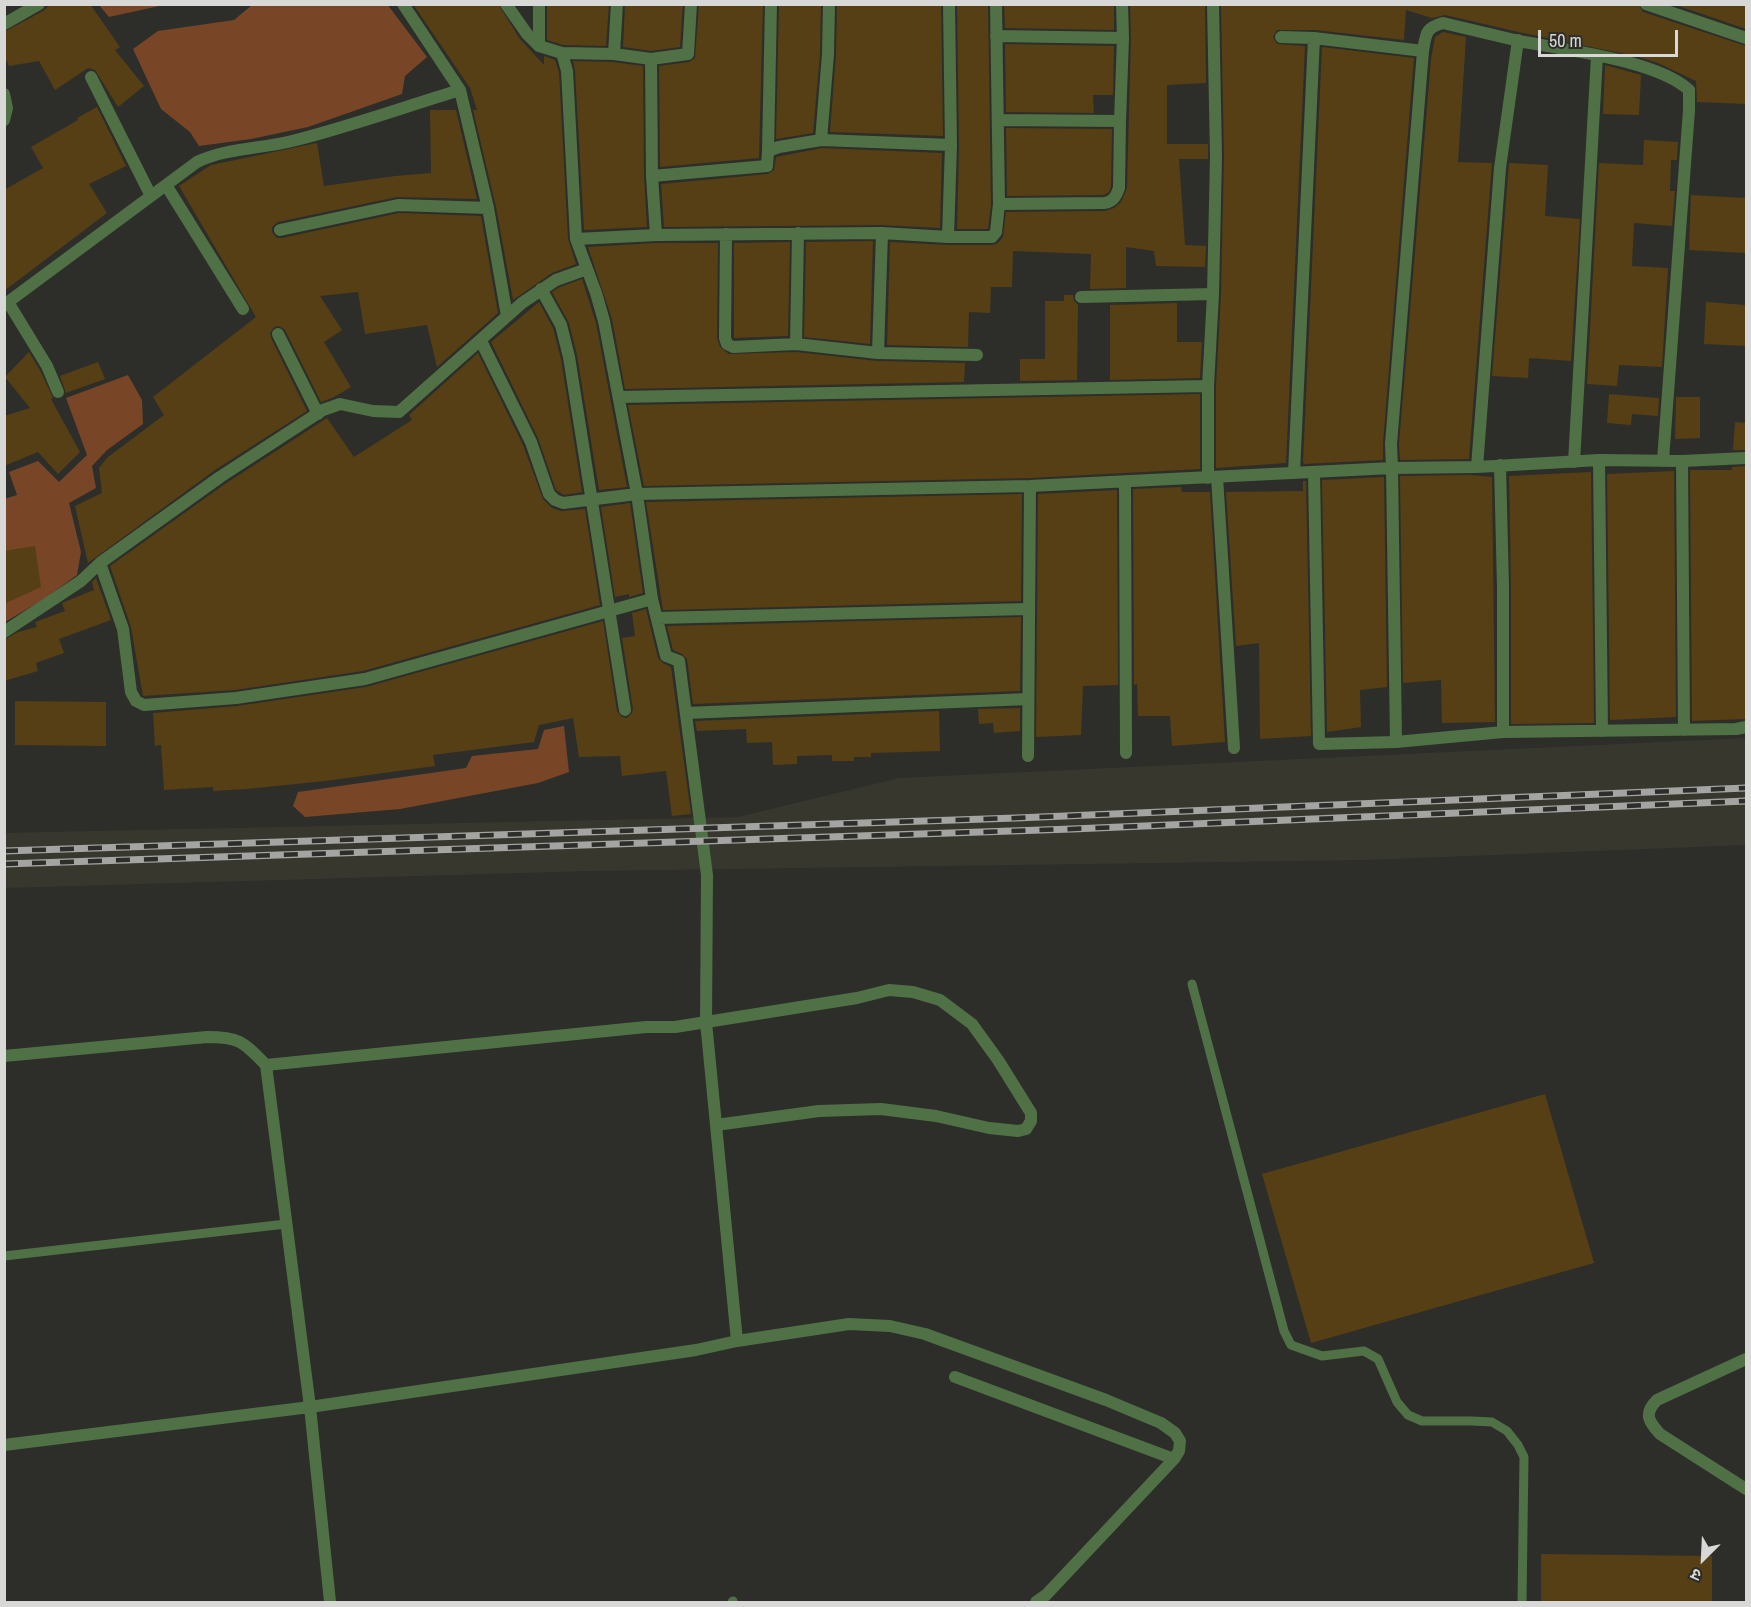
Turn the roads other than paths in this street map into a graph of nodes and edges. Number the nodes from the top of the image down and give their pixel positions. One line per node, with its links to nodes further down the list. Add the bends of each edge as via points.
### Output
1 (39, 4): 14 (street)
2 (403, 4): 28 (street)
3 (506, 4): 21 (street)
4 (539, 4): 21 (street)
5 (617, 4): 24 (street)
6 (691, 4): 26 (street, via 688,54)
7 (771, 4): 35 (street)
8 (829, 4): 33 (street)
9 (949, 4): 34 (street)
10 (996, 4): 15 (street)
11 (1122, 4): 17 (street)
12 (1213, 4): 50 (street)
13 (1646, 4): 19 (street)
14 (4, 24)
15 (996, 36): 17 (street); 31 (street)
16 (1281, 37): 18 (street)
17 (1123, 38): 32 (street)
18 (1314, 38): 22 (street); 73 (street)
19 (1746, 38)
20 (1518, 40): 22 (street, via 1443,23 1427,32); 25 (street); 70 (street, via 1500,168)
21 (539, 46): 23 (street)
22 (1423, 51): 71 (street)
23 (562, 53): 24 (street); 47 (street, via 567,71)
24 (614, 54): 26 (street)
25 (1597, 56): 66 (street, via 1656,71 1678,80 1689,90); 68 (street)
26 (651, 58): 36 (street)
27 (92, 77): 38 (street)
28 (460, 90): 37 (street, via 320,134 212,155); 40 (street)
29 (4, 94): 30 (street)
30 (4, 120)
31 (998, 120): 32 (street); 39 (street)
32 (1120, 122): 39 (street, via 1119,188 1111,201)
33 (821, 140): 34 (street); 35 (street)
34 (951, 145): 46 (street)
35 (768, 151): 36 (street, via 767,166)
36 (652, 176): 45 (street)
37 (166, 185): 38 (street); 53 (street)
38 (151, 196): 52 (street)
39 (999, 204): 46 (street, via 992,237)
40 (488, 208): 41 (street, via 398,205); 54 (street)
41 (280, 230)
42 (798, 232): 43 (street); 44 (street); 57 (street)
43 (882, 233): 46 (street); 58 (street)
44 (726, 234): 45 (street); 57 (street, via 728,344 739,348)
45 (656, 235): 47 (street)
46 (948, 237)
47 (576, 239): 48 (street)
48 (587, 269): 49 (street); 62 (street, via 604,321)
49 (541, 289): 54 (street); 78 (street, via 561,325 569,357)
50 (1213, 294): 51 (street); 60 (street)
51 (1082, 297)
52 (6, 303): 61 (street, via 47,366)
53 (243, 309)
54 (507, 315): 56 (street)
55 (278, 334): 63 (street)
56 (481, 341): 63 (street, via 399,412 340,405); 78 (street, via 531,442 549,495 563,503)
57 (796, 344): 58 (street)
58 (878, 353): 59 (street)
59 (976, 355)
60 (1208, 386): 62 (street); 74 (street)
61 (57, 392)
62 (619, 397): 77 (street)
63 (318, 414): 79 (street, via 220,477)
64 (1746, 458): 67 (street)
65 (1599, 460): 66 (street); 68 (street); 90 (street)
66 (1664, 460): 67 (street)
67 (1682, 461): 89 (street)
68 (1574, 462): 69 (street)
69 (1500, 465): 70 (street); 91 (street)
70 (1477, 466): 71 (street)
71 (1392, 468): 72 (street); 92 (street)
72 (1314, 472): 73 (street); 92 (street, via 1319,744)
73 (1294, 473): 74 (street)
74 (1212, 478): 75 (street); 93 (street)
75 (1125, 482): 76 (street); 94 (street)
76 (1030, 486): 77 (street); 81 (street)
77 (637, 494): 78 (street); 80 (street)
78 (590, 500): 82 (street)
79 (100, 563): 82 (street, via 123,629 131,692 135,701 144,705 236,698 365,680); 84 (street, via 81,581)
80 (652, 599): 82 (street); 83 (street)
81 (1029, 609): 83 (street); 85 (street)
82 (611, 610): 86 (street)
83 (657, 618): 87 (street, via 666,656 679,661)
84 (4, 632)
85 (1028, 699): 87 (street); 95 (street)
86 (625, 710)
87 (686, 713): 97 (street, via 707,875)
88 (1746, 727): 89 (street)
89 (1684, 730): 90 (street)
90 (1602, 731): 91 (street)
91 (1503, 732): 92 (street)
92 (1396, 742)
93 (1234, 748)
94 (1126, 753)
95 (1028, 756)
96 (1192, 984): 112 (lane, via 1287,1338 1291,1345 1322,1356 1364,1351 1377,1359 1397,1402 1408,1415 1422,1421 1492,1422 1507,1431 1524,1457)
97 (706, 1022): 99 (street); 100 (street); 100 (street, via 889,990 913,992 940,1000 972,1024 1031,1113 1026,1129 1018,1131 880,1109 819,1111)
98 (4, 1056): 99 (street, via 230,1037 244,1043)
99 (266, 1065): 101 (street)
100 (716, 1125): 103 (street)
101 (286, 1224): 102 (lane); 106 (street)
102 (4, 1256)
103 (737, 1341): 106 (street); 108 (street, via 849,1324 890,1326 925,1334 1161,1424 1180,1441)
104 (1746, 1359): 109 (street, via 1657,1401 1648,1416 1660,1434)
105 (955, 1377): 108 (street)
106 (310, 1407): 107 (street); 110 (street)
107 (4, 1445)
108 (1174, 1459): 111 (street, via 1046,1596)
109 (1746, 1489)
110 (330, 1602)
111 (1036, 1602)
112 (1522, 1602)

